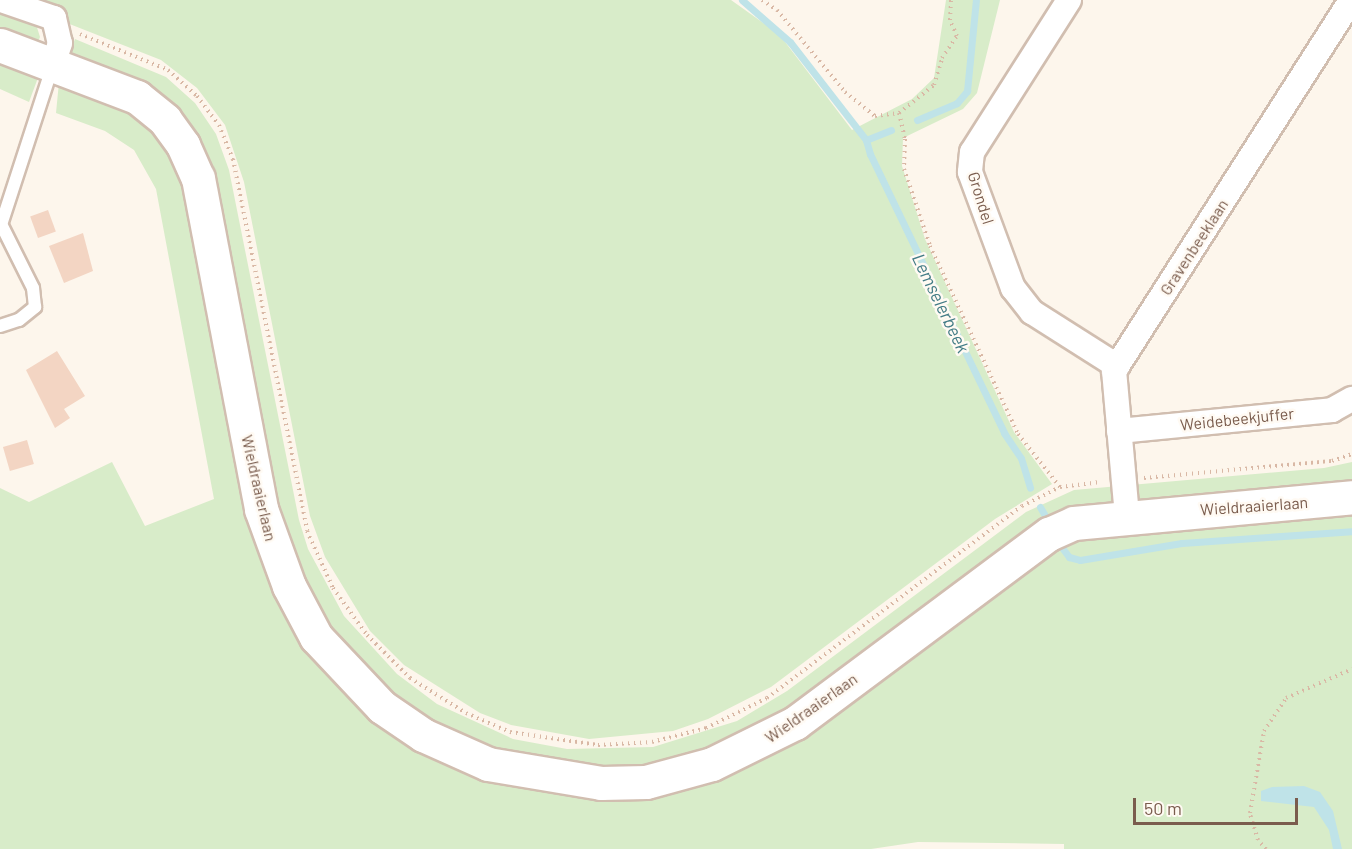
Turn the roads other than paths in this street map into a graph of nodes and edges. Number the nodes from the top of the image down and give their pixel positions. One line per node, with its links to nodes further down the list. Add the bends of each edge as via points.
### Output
1 (1, 0): 5 (street, via 54,18 60,43)
2 (1069, 0): 8 (street, Grondel, via 972,152 970,172 1013,288 1032,312)
3 (1351, 0): 8 (street, Gravenbeeklaan)
4 (0, 45): 5 (street, Wieldraaierlaan)
5 (53, 64): 6 (lane); 12 (street, Wieldraaierlaan, via 137,97 165,120 183,144 198,178 261,509 279,565 316,637 342,668 382,707 460,753 513,771 601,783 646,782 712,764 795,723 1049,534 1095,518)
6 (1, 227): 7 (lane, via 33,288 35,307 19,320)
7 (0, 326)
8 (1117, 366): 10 (street)
9 (1352, 399): 10 (street, Weidebeekjuffer, via 1332,410)
10 (1119, 431): 12 (street)
11 (1352, 497): 12 (street, Wieldraaierlaan)
12 (1127, 516)

